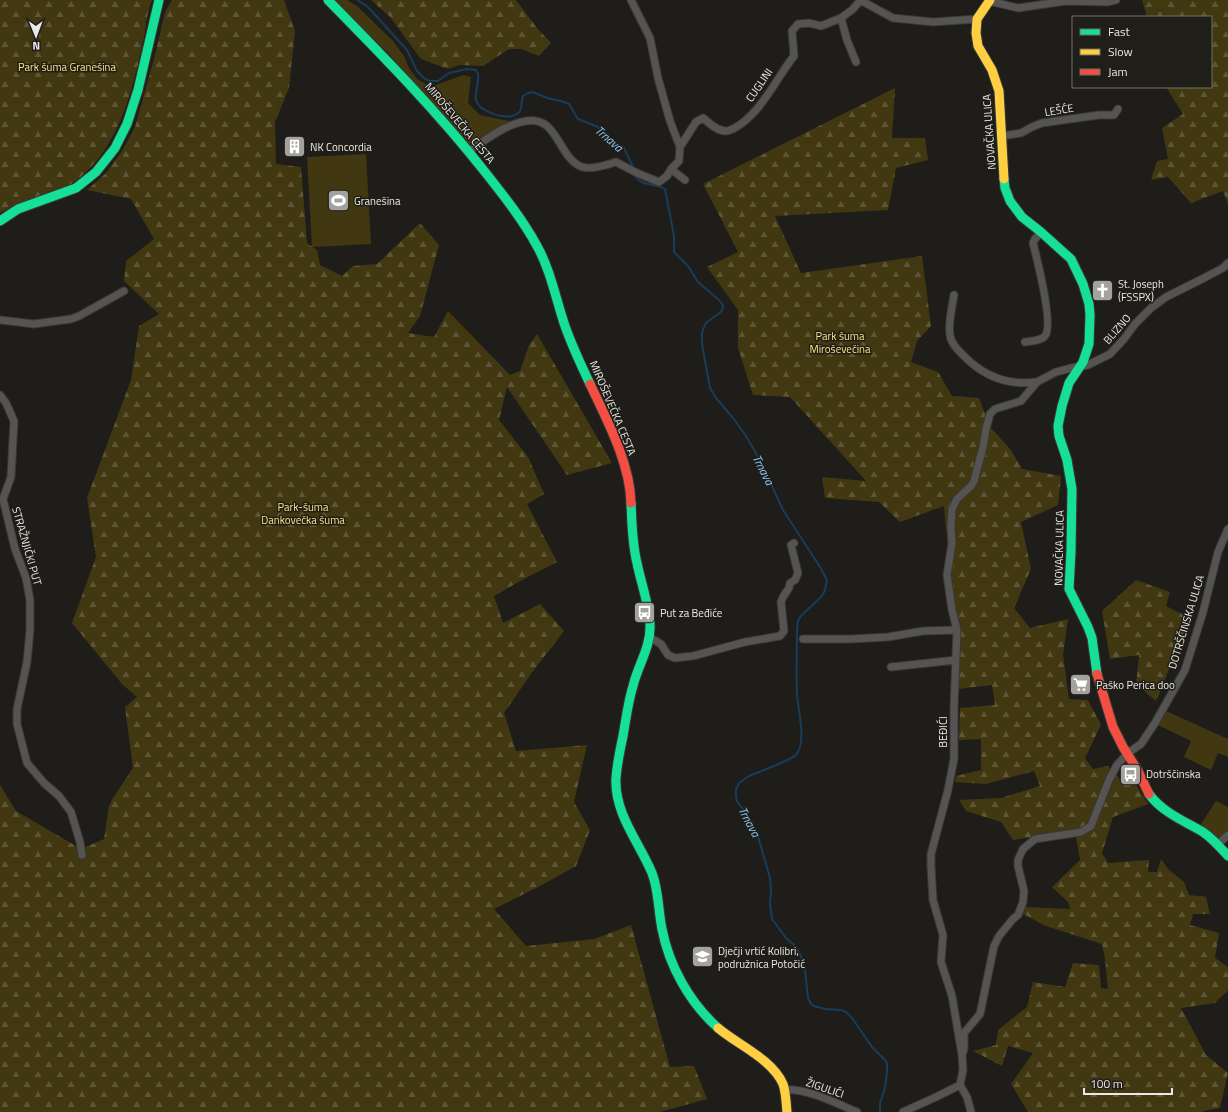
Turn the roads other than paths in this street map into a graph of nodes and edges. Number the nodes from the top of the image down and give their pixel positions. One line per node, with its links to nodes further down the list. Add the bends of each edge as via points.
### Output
1 (159, 0): 16 (main road, via 138,90 127,124 115,148 96,172 76,188 18,209)
2 (328, 0): 13 (main road, MIROŠEVEČKA CESTA, via 425,99)
3 (631, 0): 12 (street, via 650,38 658,78)
4 (860, 0): 7 (street, CUGLINI, via 854,9); 8 (street, via 893,18 933,22)
5 (1116, 0): 6 (street, via 1066,1 1018,8)
6 (989, 1): 8 (main road)
7 (841, 18): 9 (street); 12 (street, CUGLINI, via 821,26 798,24 792,31 794,56 761,104 738,126 727,131 719,130 703,118 696,122)
8 (977, 19): 11 (main road, NOVAČKA ULICA, via 978,46 992,70 999,91)
9 (856, 62)
10 (1118, 109): 11 (street, LEŠĆE, via 1114,114 1042,124 1032,126 1021,133)
11 (1002, 136): 17 (main road, NOVAČKA ULICA, via 1005,188 1010,201 1022,217)
12 (680, 147): 14 (street, CUGLINI, via 680,161)
13 (469, 151): 14 (street, CUGLINI, via 501,130 527,120 537,120 548,125 572,160 583,167 604,166 616,162 659,182); 30 (main road, MIROŠEVEČKA CESTA, via 538,248 547,268 568,336 621,454 630,484 632,542 650,623)
14 (671, 169): 15 (street)
15 (684, 180)
16 (0, 221)
17 (1041, 232): 22 (street, via 1034,243 1048,329 1042,338); 23 (main road, NOVAČKA ULICA, via 1071,258 1087,295 1090,315 1089,344)
18 (1228, 263): 23 (street, BLIZNO, via 1166,297 1135,324 1110,354 1088,366)
19 (124, 291): 21 (street, via 71,319 34,324)
20 (954, 295): 24 (street, via 950,335 953,345 970,363 986,374 1003,380 1024,384)
21 (0, 320)
22 (1025, 342)
23 (1080, 367): 24 (street, BLIZNO, via 1056,372); 34 (main road, NOVAČKA ULICA, via 1069,383 1058,426 1069,470 1072,496 1069,589 1093,641 1097,676 1115,733)
24 (1037, 382): 29 (street, BEĐIĆI, via 1021,401 999,407 990,414 974,481 957,499 952,509 952,543 946,575)
25 (0, 395): 26 (street, STRAŽNJIČKI PUT, via 14,421 11,477)
26 (4, 490): 37 (street, STRAŽNJIČKI PUT, via 5,512 26,578 30,600 29,643 17,709 17,724 27,763 71,812)
27 (1228, 529): 34 (street, DOTRŠČINSKA ULICA, via 1218,552 1185,670 1141,744)
28 (794, 543): 30 (street, via 791,545 798,573 781,602 784,631 780,636 675,658 668,654 661,644)
29 (957, 630): 31 (street, via 923,631 888,637); 32 (street, BEĐIĆI)
30 (649, 637): 41 (main road, MIROŠEVEČKA CESTA, via 634,683 616,770 617,800 652,872 658,889 662,933 670,958 688,993 704,1015 728,1036 767,1063 782,1081)
31 (803, 639)
32 (956, 660): 33 (street); 39 (street, BEĐIĆI, via 954,759 931,854 931,866 933,900 942,935 941,962 952,996)
33 (891, 667)
34 (1128, 753): 36 (main road, NOVAČKA ULICA, via 1154,800 1169,813); 39 (street, DOTRŠČINSKA ULICA, via 1117,765 1109,780 1091,826 1081,832 1036,839 1023,849 1018,866 1023,882 1023,902 1018,915 999,936 994,946 980,1014 964,1033)
35 (1228, 835): 36 (street)
36 (1218, 844): 38 (main road, NOVAČKA ULICA)
37 (82, 855)
38 (1228, 856)
39 (962, 1055): 40 (street)
40 (960, 1085): 44 (street); 45 (street)
41 (784, 1090): 42 (main road, MIROŠEVEČKA CESTA); 43 (street, ŽIGULIĆI, via 805,1092)
42 (788, 1112)
43 (857, 1112)
44 (903, 1112)
45 (971, 1112)

